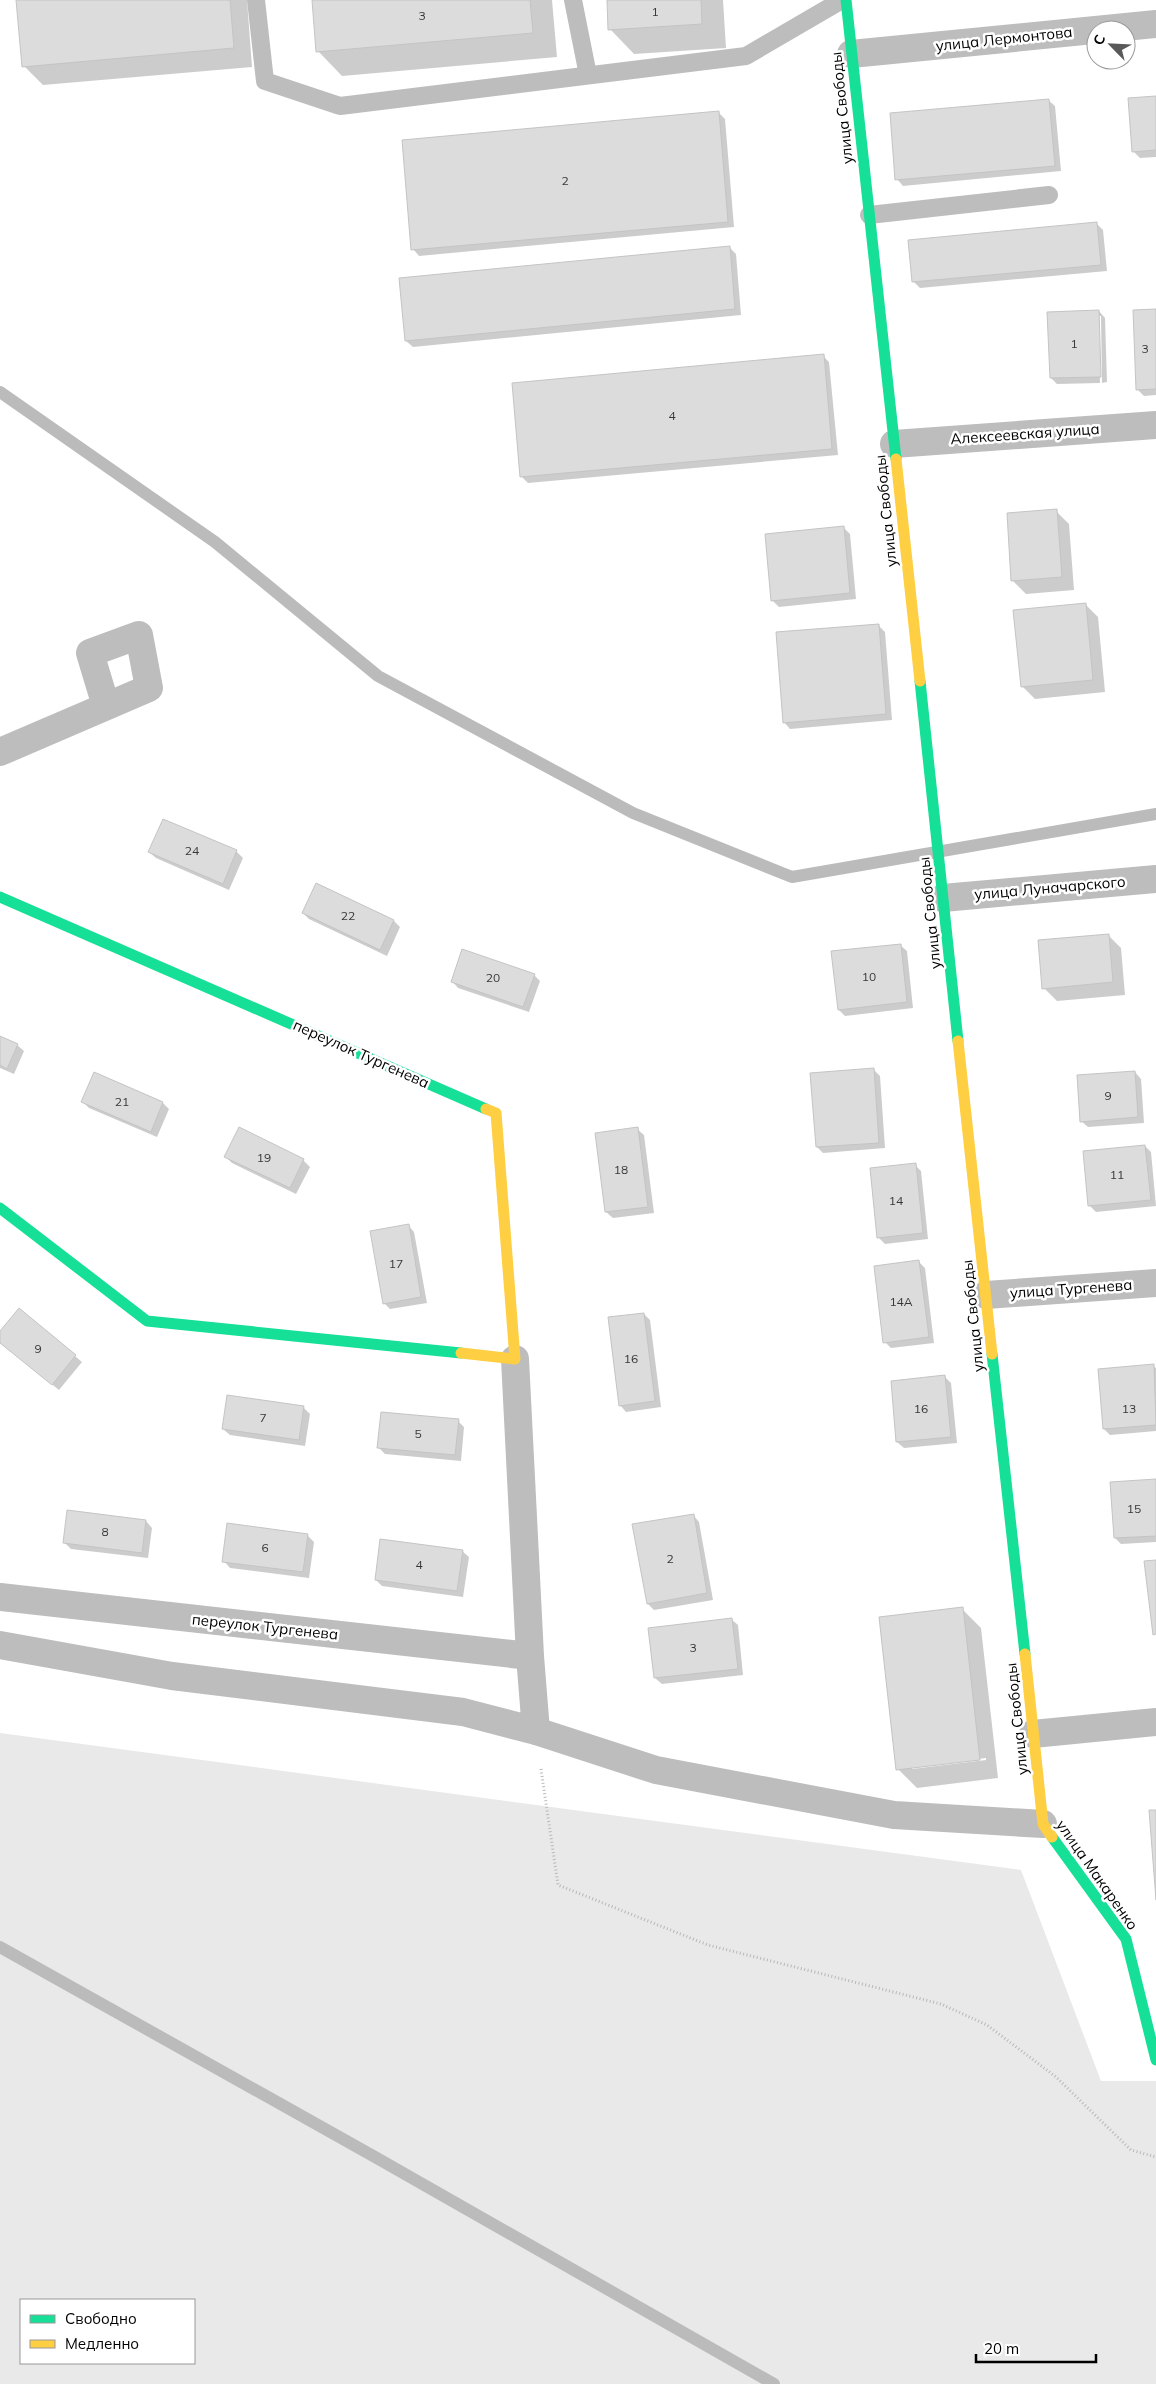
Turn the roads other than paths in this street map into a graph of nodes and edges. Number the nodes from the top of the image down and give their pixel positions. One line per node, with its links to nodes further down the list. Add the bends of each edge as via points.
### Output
1 (256, 0): 6 (lane, via 265,82 340,106)
2 (574, 0): 6 (lane)
3 (844, 0): 5 (street, улица Свободы); 6 (lane, via 746,56)
4 (1156, 24): 5 (street, улица Лермонтова)
5 (851, 54): 8 (street, улица Свободы)
6 (588, 75)
7 (1049, 195): 8 (lane)
8 (869, 215): 10 (street, улица Свободы)
9 (1156, 425): 10 (street, Алексеевская улица)
10 (894, 444): 15 (street, улица Свободы)
11 (106, 706): 12 (street)
12 (0, 752)
13 (1156, 879): 15 (street, улица Луначарского)
14 (0, 897): 19 (street, переулок Тургенева, via 496,1113)
15 (943, 898): 18 (street, улица Свободы)
16 (0, 1208): 19 (street, via 147,1321)
17 (1156, 1283): 18 (street, улица Тургенева)
18 (986, 1295): 25 (street, улица Свободы)
19 (515, 1359): 22 (street, переулок Тургенева)
20 (0, 1597): 22 (street, переулок Тургенева)
21 (0, 1645): 24 (street, via 172,1676 463,1712)
22 (530, 1656): 24 (street, переулок Тургенева)
23 (1156, 1722): 25 (street)
24 (536, 1731): 26 (street, via 656,1770 894,1815)
25 (1033, 1734): 26 (street, улица Свободы)
26 (1043, 1824): 27 (street, улица Макаренко, via 1126,1939)
27 (1156, 2060)

